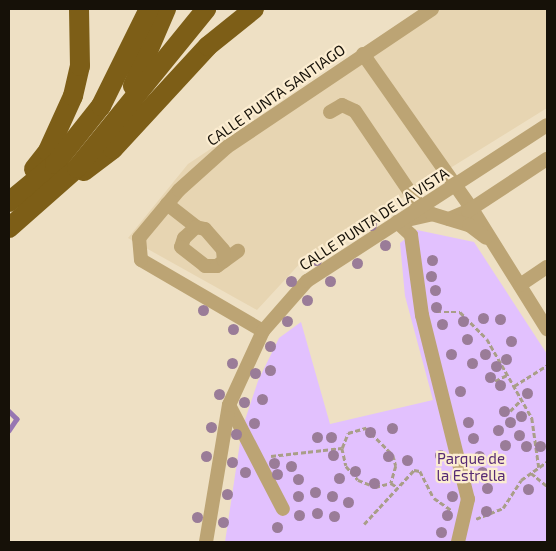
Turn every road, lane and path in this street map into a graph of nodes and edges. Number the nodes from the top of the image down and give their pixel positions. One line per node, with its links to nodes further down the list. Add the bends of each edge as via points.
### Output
1 (79, 9): 15 (highway, via 80,66 73,96 48,151)
2 (148, 9): 15 (highway, via 101,106 55,164)
3 (166, 9): 10 (highway, via 139,75)
4 (206, 9): 10 (highway)
5 (254, 9): 13 (highway, via 208,46 113,149)
6 (432, 9): 7 (street, CALLE PUNTA SANTIAGO)
7 (363, 54): 12 (street); 16 (street, CALLE PUNTA SANTIAGO, via 227,147)
8 (330, 112): 17 (street, via 342,105 355,111)
9 (547, 124): 12 (street, CALLE PUNTA DE LA VISTA)
10 (105, 133): 13 (highway)
11 (547, 159): 18 (street)
12 (452, 187): 14 (street, CALLE PUNTA DE LA VISTA); 18 (street)
13 (55, 190): 22 (highway)
14 (437, 196): 17 (street, CALLE PUNTA DE LA VISTA); 19 (street, via 440,209)
15 (9, 201)
16 (167, 204): 21 (street); 30 (street, CALLE PUNTA SANTIAGO, via 139,238 141,260)
17 (420, 207): 20 (street, CALLE PUNTA DE LA VISTA)
18 (472, 209): 19 (street); 23 (street)
19 (449, 219): 20 (street, via 432,214); 23 (street, via 470,225)
20 (396, 222): 28 (street, via 411,235); 30 (street, CALLE PUNTA DE LA VISTA, via 307,281)
21 (196, 227): 25 (street, via 205,230 223,250); 25 (street, via 182,240 183,250 209,268)
22 (9, 228)
23 (494, 244): 27 (street)
24 (238, 251): 25 (street)
25 (224, 261)
26 (547, 267): 27 (street)
27 (520, 286): 29 (street)
28 (422, 315): 32 (path, via 460,312 487,339); 47 (street, via 468,499)
29 (547, 328)
30 (263, 331): 36 (street, CALLE PUNTA DE LA VISTA)
31 (547, 365): 34 (path)
32 (508, 374): 33 (path); 34 (path)
33 (495, 381)
34 (514, 386): 35 (path)
35 (522, 400): 37 (path); 40 (path, via 532,418)
36 (229, 405): 39 (street); 46 (street, CALLE PUNTA DE LA VISTA)
37 (510, 411)
38 (342, 448): 39 (path, via 318,454 296,452); 42 (path, via 346,466 358,480 375,487); 42 (path, via 343,440 356,428 376,433 394,460)
39 (258, 462): 45 (street)
40 (539, 468)
41 (531, 473): 43 (path)
42 (391, 483): 44 (path)
43 (547, 486)
44 (397, 487)
45 (283, 509)
46 (206, 542)
47 (458, 542)

